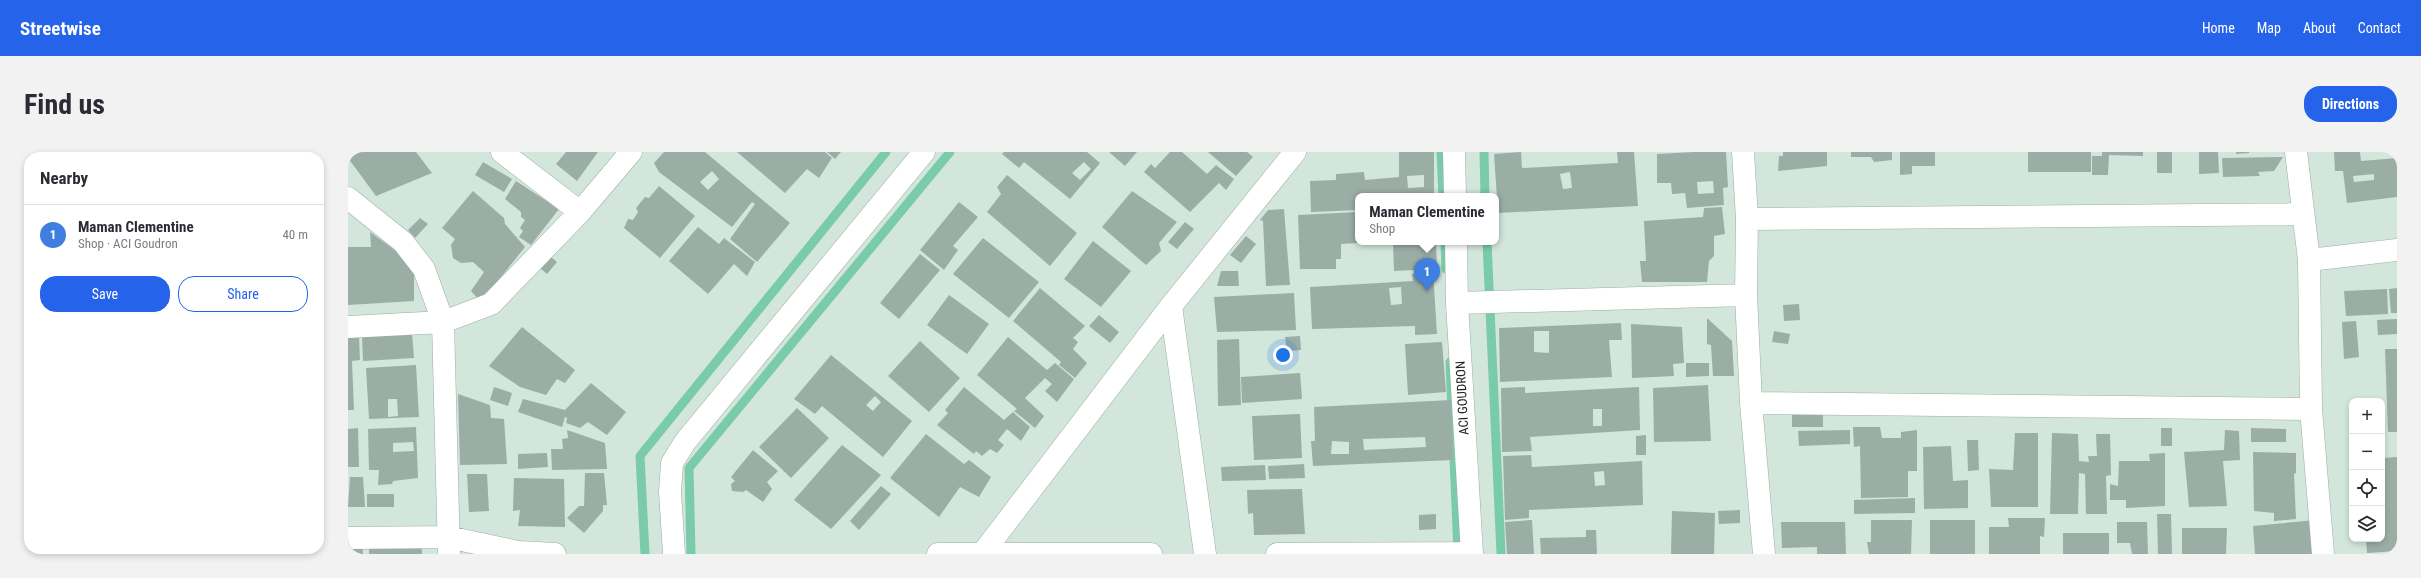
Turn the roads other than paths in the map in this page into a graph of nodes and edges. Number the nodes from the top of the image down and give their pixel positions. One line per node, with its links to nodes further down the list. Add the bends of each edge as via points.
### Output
1 (502, 152): 10 (street)
2 (632, 152): 10 (street)
3 (924, 152): 28 (street, via 685,442 672,463 670,492)
4 (1294, 152): 18 (street)
5 (1454, 152): 8 (street)
6 (1743, 152): 12 (street)
7 (2296, 152): 11 (street)
8 (1455, 193)
9 (348, 198): 19 (street, via 403,242 424,269)
10 (580, 212): 19 (street, via 491,304)
11 (2303, 214): 12 (street); 15 (street)
12 (1747, 219): 16 (street)
13 (1456, 245): 17 (street, ACI GOUDRON)
14 (2397, 250): 15 (street)
15 (2309, 260): 22 (street)
16 (1746, 295): 17 (street); 21 (street)
17 (1457, 303): 26 (street, ACI GOUDRON)
18 (1171, 306): 25 (street); 31 (street)
19 (443, 322): 20 (street); 24 (street)
20 (348, 327)
21 (1751, 403): 22 (street); 33 (street)
22 (2311, 409): 34 (street)
23 (348, 538): 24 (street)
24 (448, 546): 27 (street)
25 (982, 553): 29 (street); 30 (street)
26 (1472, 553): 32 (street)
27 (555, 554)
28 (674, 554)
29 (938, 554)
30 (1151, 554)
31 (1205, 554)
32 (1277, 554)
33 (1764, 554)
34 (2322, 554)

